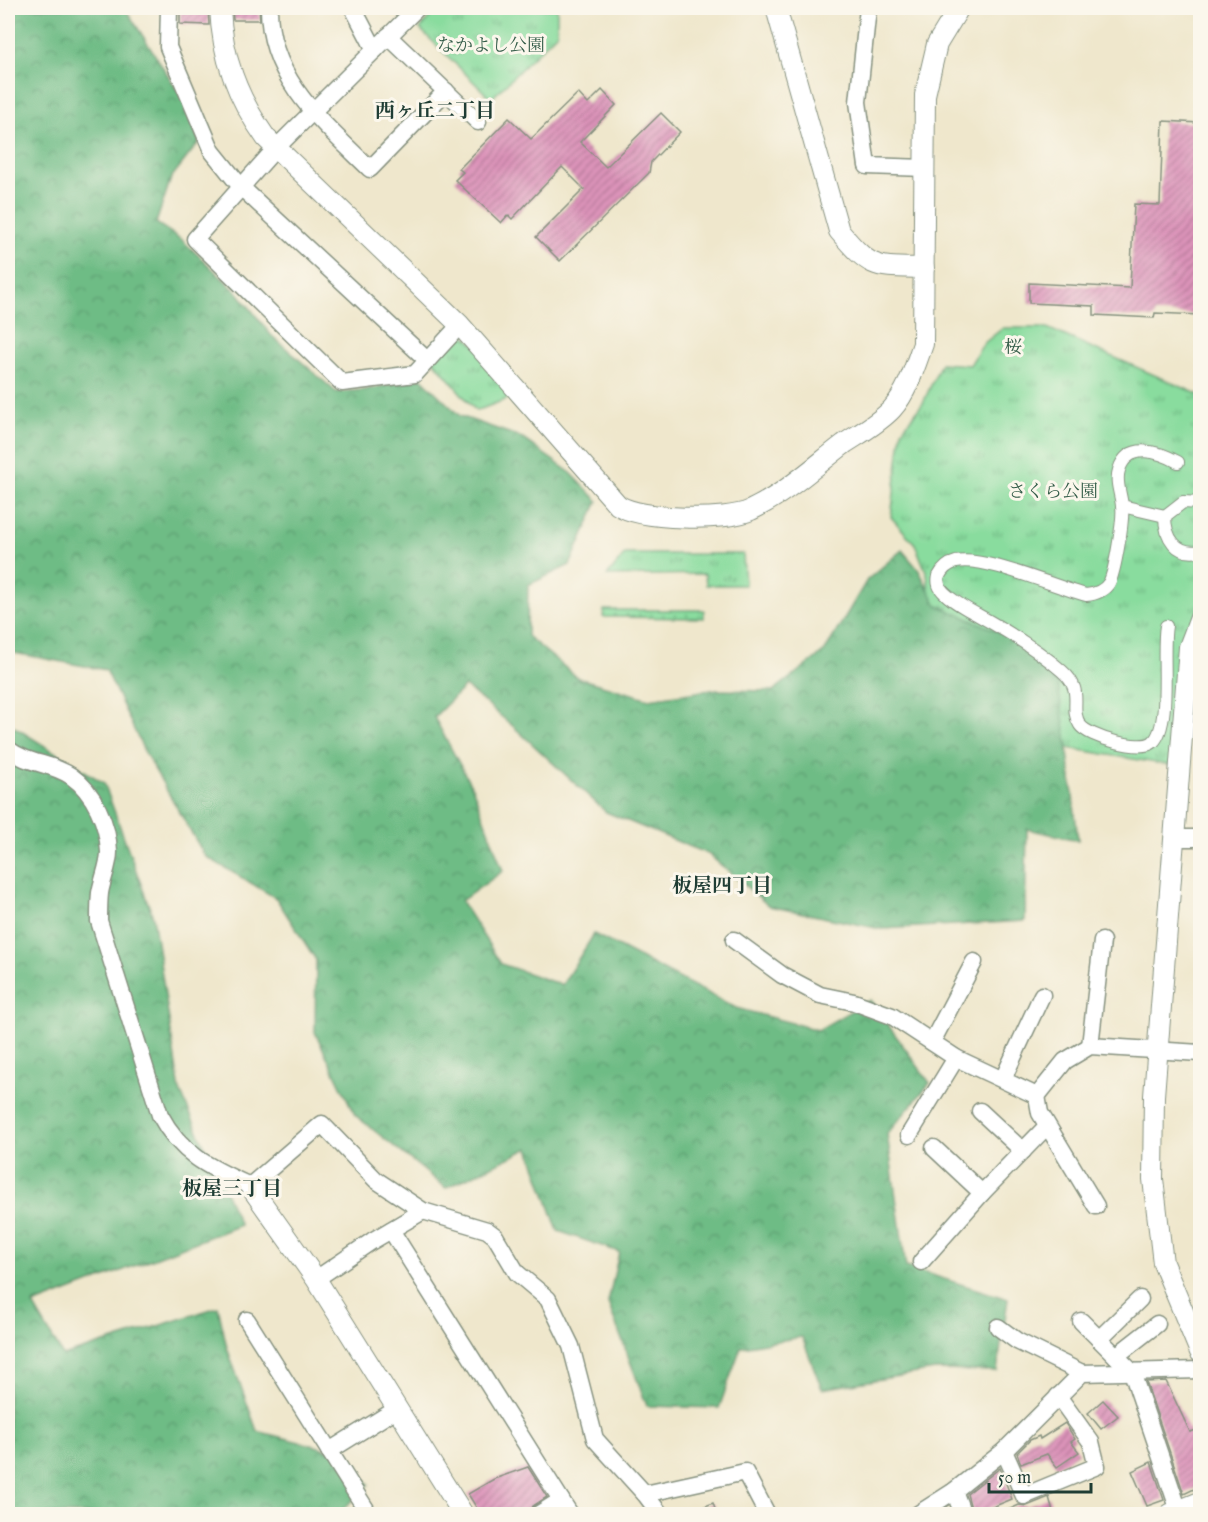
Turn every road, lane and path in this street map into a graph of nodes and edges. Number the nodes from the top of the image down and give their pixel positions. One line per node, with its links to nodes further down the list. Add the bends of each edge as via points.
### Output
1 (169, 8): 16 (street, via 168,47 212,151)
2 (220, 8): 14 (street, via 229,71 247,111)
3 (269, 8): 12 (street, via 269,25 292,87)
4 (353, 8): 10 (street)
5 (417, 8): 9 (street)
6 (776, 8): 17 (street, via 839,231 857,252 878,267)
7 (868, 8): 15 (street, via 858,102 867,166)
8 (959, 8): 15 (street, via 937,45 925,95)
9 (388, 36): 10 (street); 11 (street)
10 (375, 50): 12 (street)
11 (446, 91): 12 (street, via 370,169); 13 (street)
12 (312, 112): 14 (street)
13 (478, 122)
14 (276, 148): 16 (street); 18 (street)
15 (925, 168): 17 (street)
16 (241, 187): 19 (street); 19 (street, via 195,239 342,383 415,374)
17 (924, 268): 18 (street, via 923,344 910,380 892,409 750,511 704,519 633,512 618,505)
18 (460, 325): 19 (street)
19 (427, 360)
20 (1178, 462): 22 (street, via 1153,451 1132,454 1119,468)
21 (1200, 502): 23 (street, via 1184,502)
22 (1122, 506): 23 (street); 26 (street, via 1113,571 1109,583 1097,593 1086,595 963,561 942,570 940,587 1064,673 1075,688 1077,719 1084,729 1128,745 1146,745 1157,734 1165,697 1167,669 1163,651)
23 (1166, 516): 24 (street, via 1166,530 1174,545)
24 (1200, 551)
25 (1200, 618): 27 (street, via 1189,647)
26 (1167, 626)
27 (1194, 659): 29 (street)
28 (8, 749): 47 (street, via 21,759 72,776 95,802 109,853 99,921 160,1115 169,1132 200,1163)
29 (1173, 838): 30 (street); 37 (street)
30 (1200, 838)
31 (734, 940): 35 (street, via 801,985 892,1016)
32 (1102, 941): 36 (street)
33 (974, 962): 35 (street)
34 (1042, 995): 40 (street)
35 (932, 1042): 39 (street)
36 (1090, 1046): 37 (street); 41 (street, via 1065,1061)
37 (1158, 1050): 38 (street); 60 (street, via 1153,1179 1163,1263)
38 (1200, 1053)
39 (956, 1058): 40 (street); 44 (street)
40 (1003, 1079): 41 (street)
41 (1037, 1096): 43 (street)
42 (980, 1111): 46 (street)
43 (1047, 1126): 46 (street); 49 (street)
44 (909, 1135)
45 (934, 1148): 48 (street)
46 (1023, 1151): 48 (street)
47 (250, 1186): 50 (street, via 322,1124 376,1180); 53 (street)
48 (982, 1193): 52 (street)
49 (1096, 1206)
50 (423, 1211): 51 (street); 70 (street, via 487,1230 495,1236 517,1273 548,1299 571,1346 595,1439)
51 (391, 1230): 53 (street); 72 (street)
52 (921, 1262)
53 (316, 1279): 66 (street)
54 (1140, 1299): 59 (street)
55 (247, 1320): 67 (street)
56 (1081, 1321): 59 (street)
57 (1157, 1324): 61 (street)
58 (998, 1327): 64 (street, via 1017,1341)
59 (1099, 1339): 61 (street)
60 (1200, 1352)
61 (1116, 1356): 63 (street)
62 (1200, 1370): 63 (street)
63 (1132, 1372): 64 (street); 73 (street)
64 (1082, 1373): 65 (street)
65 (1058, 1396): 68 (street); 68 (street, via 1091,1442 1097,1466 1024,1496)
66 (395, 1410): 67 (street); 75 (street)
67 (328, 1451): 74 (street)
68 (1004, 1451): 69 (street)
69 (954, 1491): 79 (street); 80 (street)
70 (645, 1494): 77 (street); 78 (street, via 745,1472)
71 (1200, 1502): 73 (street)
72 (566, 1508): 76 (street)
73 (1175, 1513)
74 (369, 1515)
75 (463, 1515)
76 (540, 1515)
77 (660, 1515)
78 (767, 1515)
79 (918, 1515)
80 (963, 1515)

